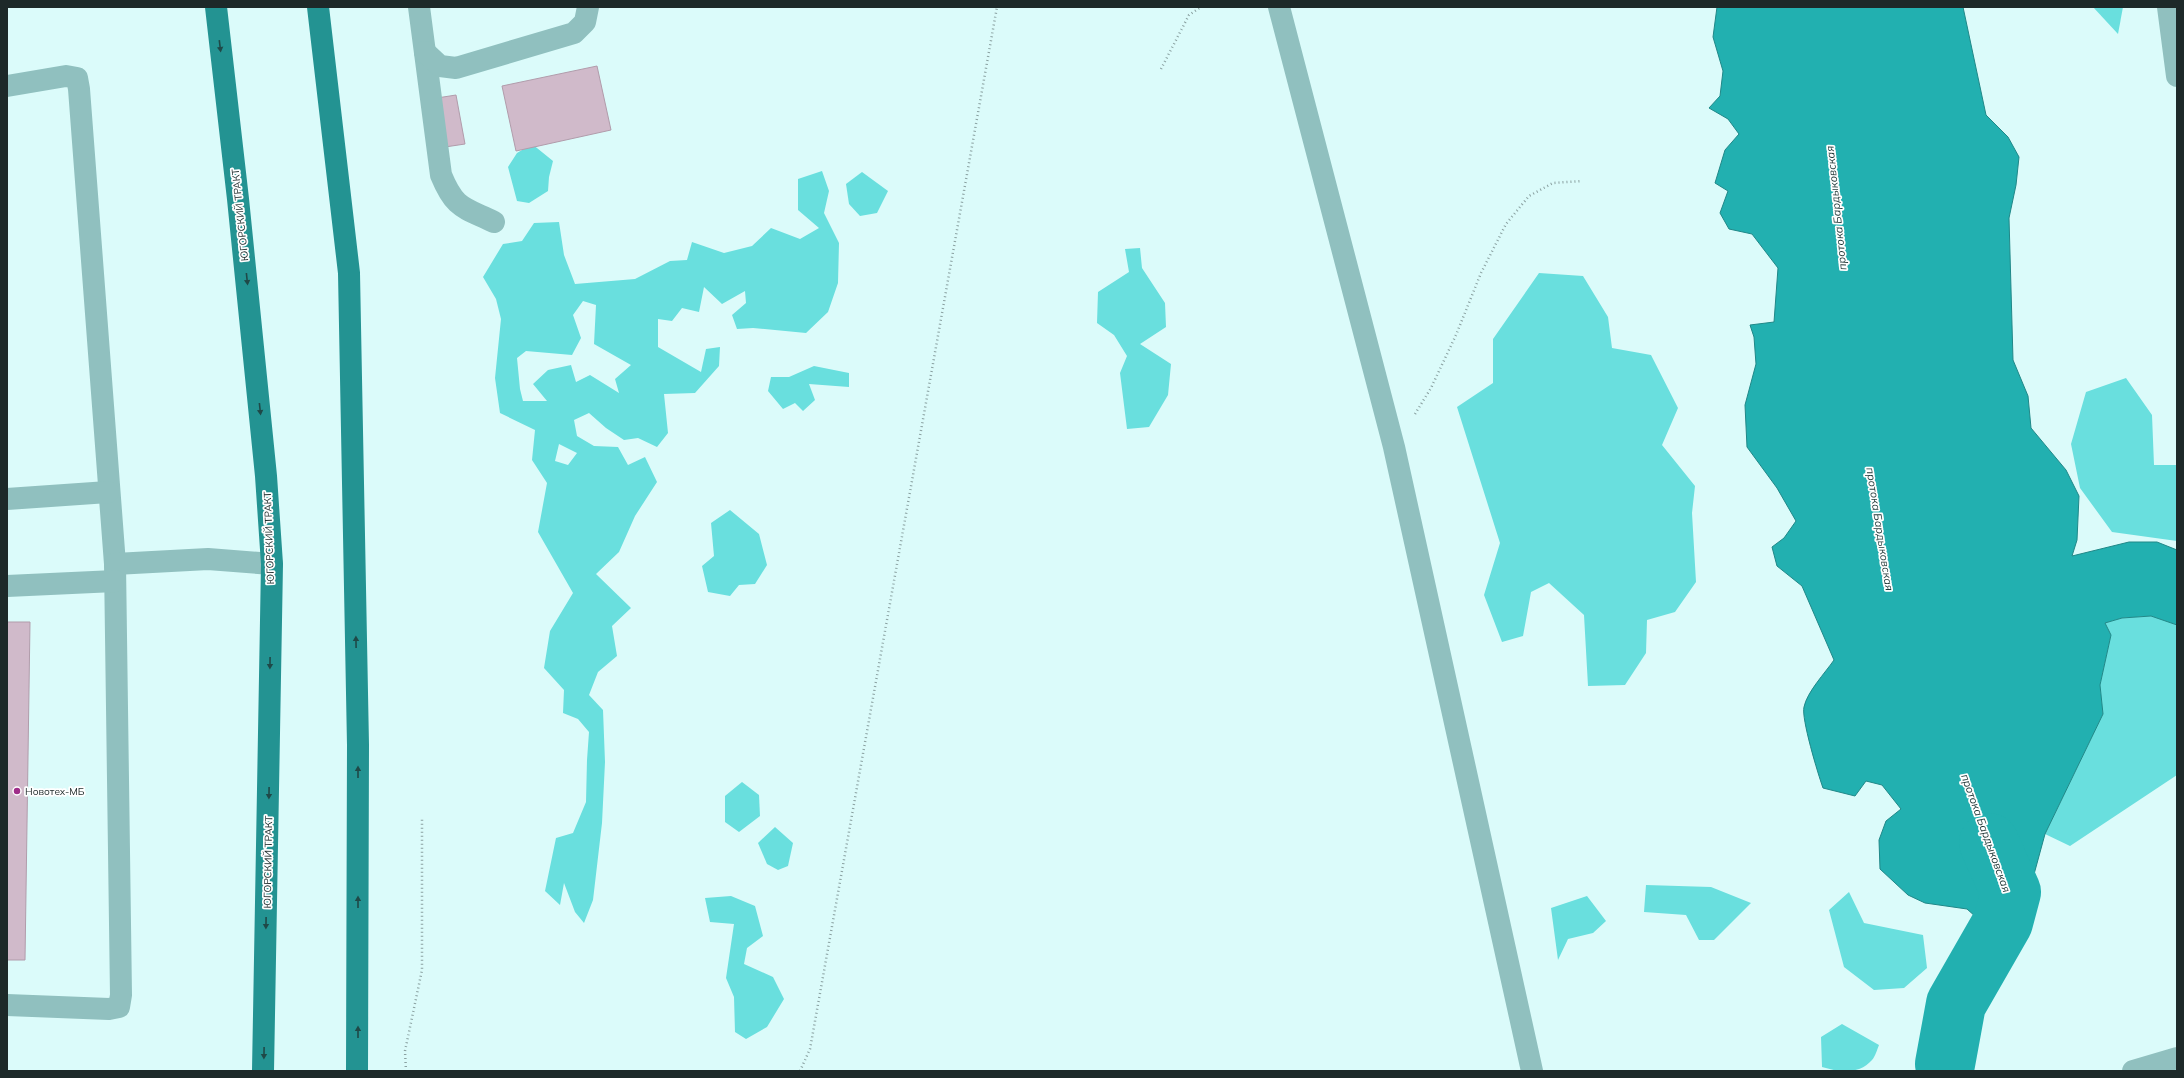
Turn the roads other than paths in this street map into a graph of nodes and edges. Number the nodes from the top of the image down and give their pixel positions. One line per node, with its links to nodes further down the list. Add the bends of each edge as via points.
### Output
1 (216, 7): 13 (main road, ЮГОРСКИЙ ТРАКТ, one-way to 13, via 266,476)
2 (318, 7): 19 (main road, one-way to 2, via 358,745 349,273)
3 (418, 7): 7 (street)
4 (588, 7): 7 (street, via 585,22 574,33 456,68 440,66)
5 (1278, 7): 20 (street, via 1394,447)
6 (2168, 7): 8 (street)
7 (425, 52): 10 (street, via 441,175 448,194 457,204)
8 (2177, 76)
9 (7, 86): 11 (street, via 66,76 77,78)
10 (494, 222)
11 (108, 492): 12 (street); 14 (street)
12 (7, 500)
13 (272, 564): 14 (street, via 208,559); 18 (main road, ЮГОРСКИЙ ТРАКТ, one-way to 18)
14 (115, 573): 15 (street); 16 (street, via 120,1007 109,1009)
15 (7, 586)
16 (7, 1004)
17 (2177, 1058): 21 (street)
18 (263, 1071)
19 (358, 1071)
20 (1532, 1071)
21 (2133, 1071)

